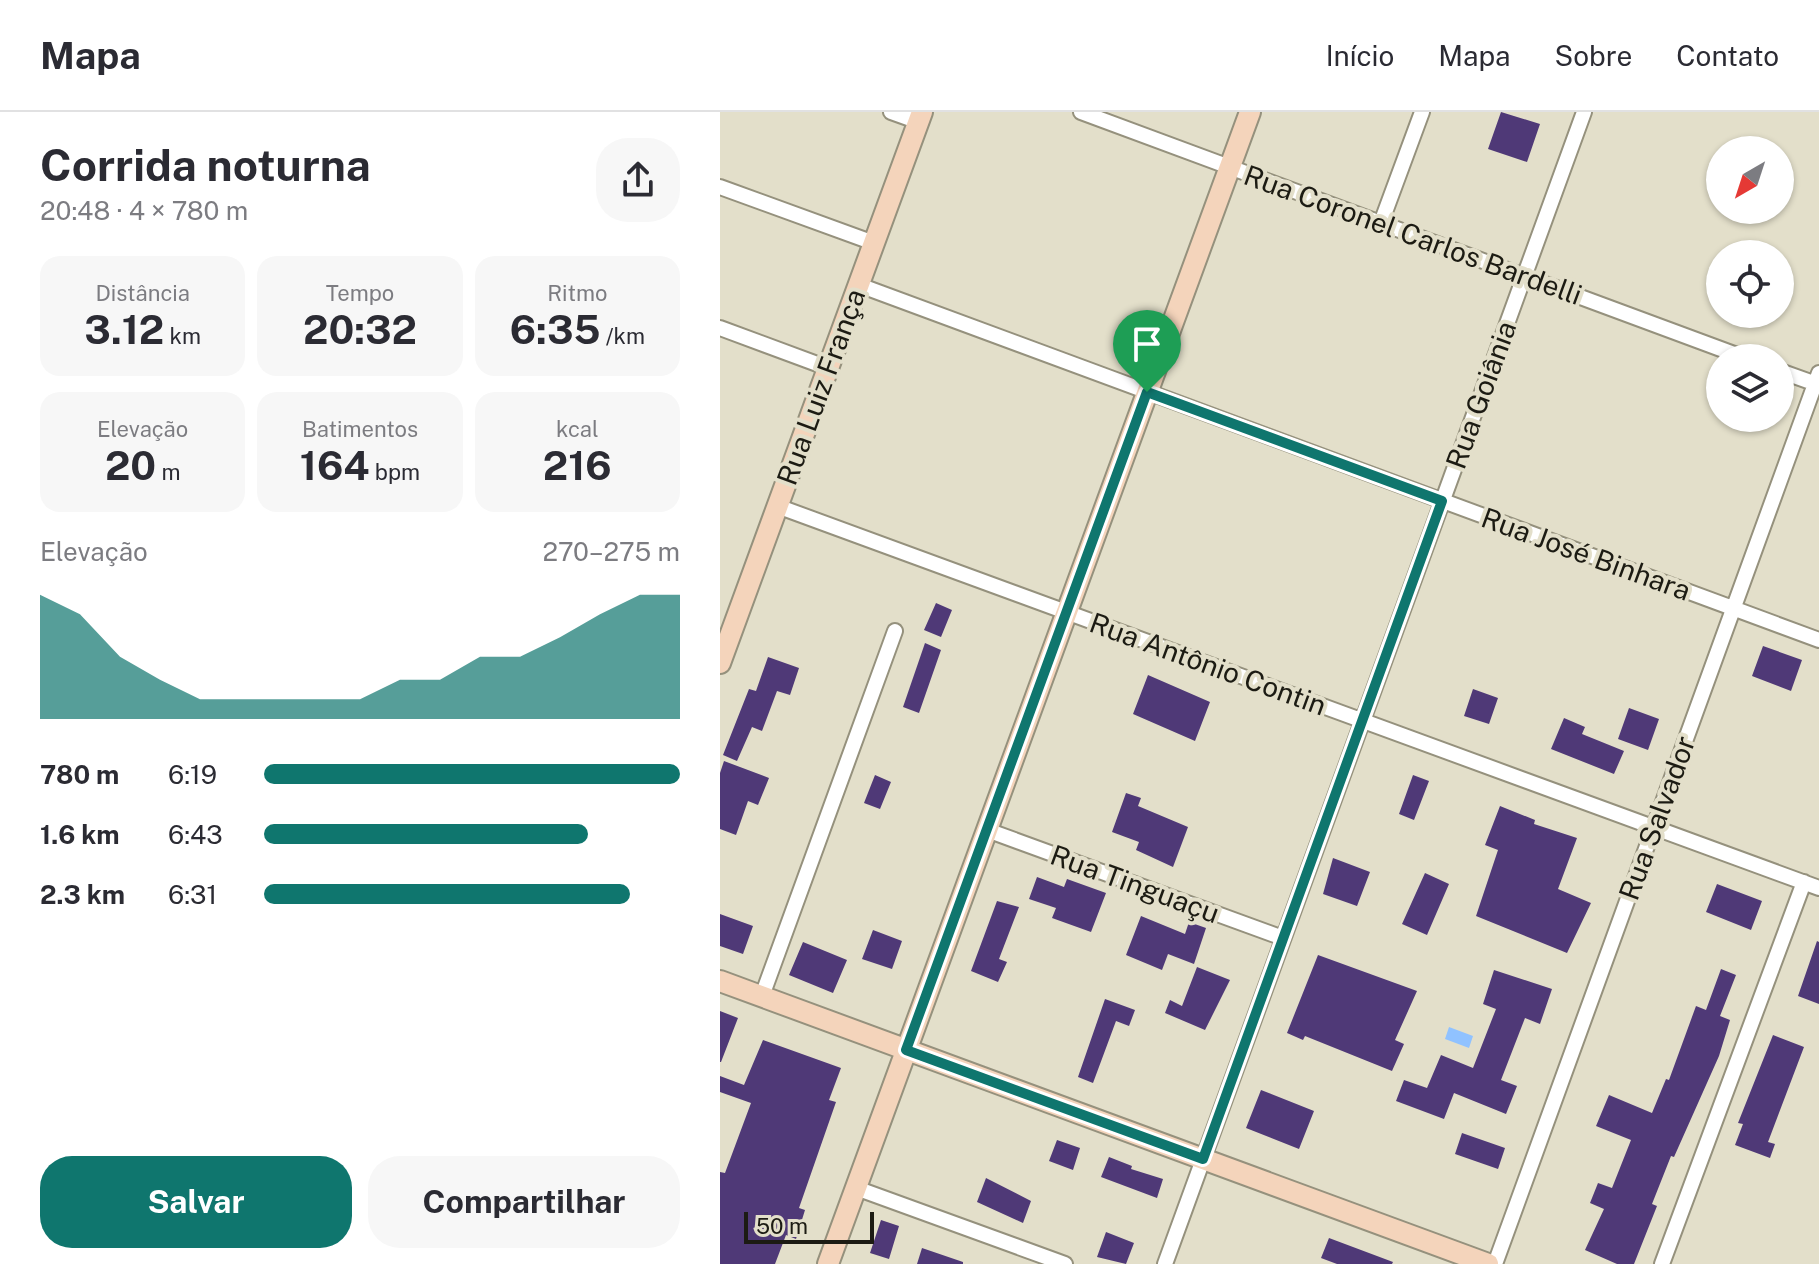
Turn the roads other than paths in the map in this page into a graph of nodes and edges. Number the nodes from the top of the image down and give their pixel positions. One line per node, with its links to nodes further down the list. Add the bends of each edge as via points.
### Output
1 (891, 112): 6 (street)
2 (1250, 112): 7 (main road)
3 (1422, 112): 9 (street)
4 (1584, 112): 11 (street, Rua Goiânia)
5 (1085, 113): 7 (street, Rua Coronel Carlos Bardelli)
6 (920, 117): 10 (main road, Rua Luiz França)
7 (1230, 167): 9 (street, Rua Coronel Carlos Bardelli); 18 (main road)
8 (720, 187): 10 (street)
9 (1381, 223): 11 (street, Rua Coronel Carlos Bardelli)
10 (874, 243): 12 (main road, Rua Luiz França)
11 (1524, 276): 14 (street, Rua Coronel Carlos Bardelli); 19 (street, Rua Goiânia)
12 (859, 285): 15 (main road, Rua Luiz França); 18 (street, Rua José Binhara)
13 (720, 328): 15 (street)
14 (1707, 344)
15 (828, 368): 20 (main road, Rua Luiz França)
16 (1794, 375): 17 (street)
17 (1818, 381): 21 (street, Rua Salvador)
18 (1147, 392): 19 (street, Rua José Binhara); 22 (main road)
19 (1442, 501): 21 (street, Rua José Binhara); 26 (street, Rua Goiânia)
20 (777, 506): 22 (street, Rua Antônio Contin); 25 (main road, Rua Luiz França)
21 (1733, 608): 24 (street, Rua José Binhara); 27 (street, Rua Salvador)
22 (1067, 612): 26 (street, Rua Antônio Contin); 28 (main road)
23 (895, 631): 33 (street)
24 (1819, 640)
25 (721, 655)
26 (1362, 720): 27 (street, Rua Antônio Contin); 31 (street, Rua Goiânia)
27 (1653, 827): 29 (street, Rua Antônio Contin); 41 (street, Rua Salvador)
28 (987, 830): 31 (street, Rua Tinguaçu); 34 (main road)
29 (1804, 882): 30 (street, Rua Antônio Contin); 42 (street)
30 (1819, 888)
31 (1283, 938): 35 (street, Rua Goiânia)
32 (720, 981): 33 (main road)
33 (762, 996): 34 (main road)
34 (906, 1050): 35 (main road); 36 (main road)
35 (1203, 1159): 39 (street, Rua Goiânia); 40 (main road)
36 (856, 1188): 37 (main road); 38 (street)
37 (828, 1264)
38 (1065, 1264)
39 (1165, 1264)
40 (1488, 1264)
41 (1495, 1264)
42 (1662, 1264)

